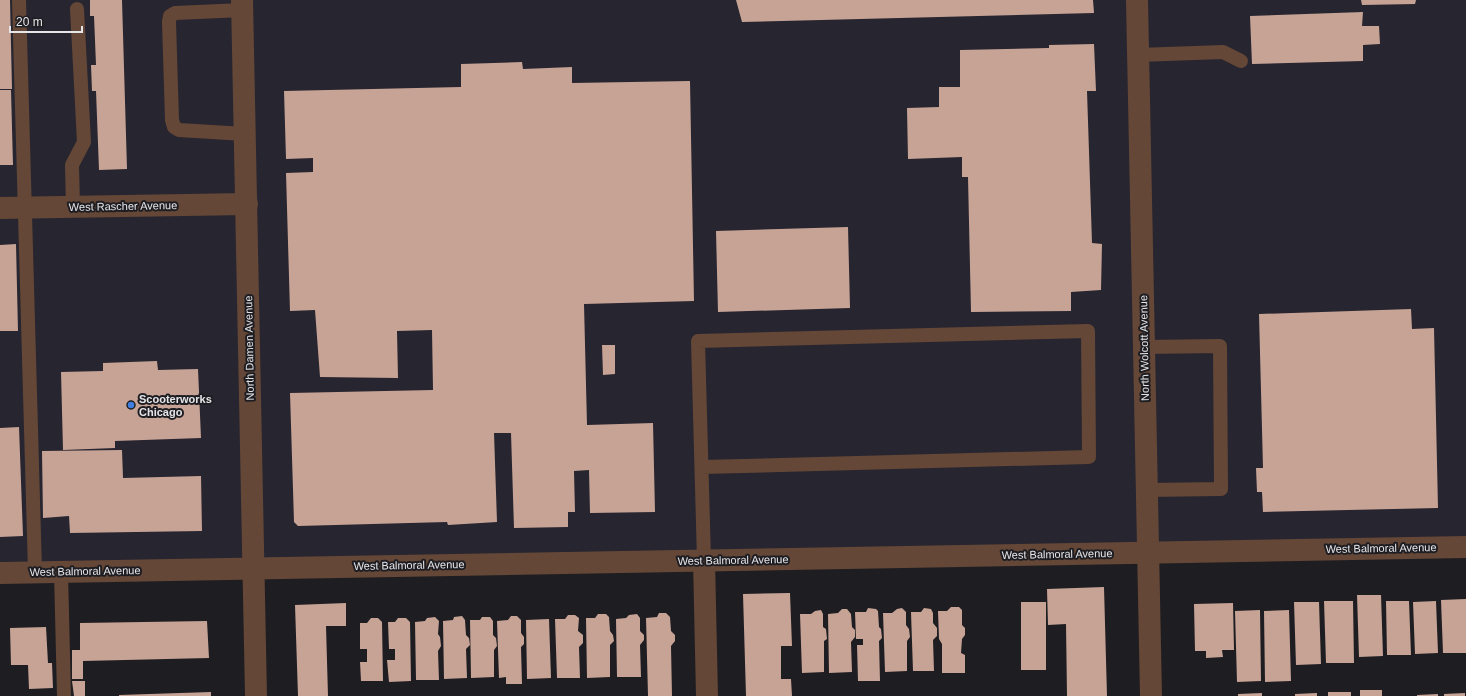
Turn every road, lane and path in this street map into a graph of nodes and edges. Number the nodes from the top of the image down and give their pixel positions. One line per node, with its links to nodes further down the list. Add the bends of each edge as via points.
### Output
1 (19, 0): 11 (lane)
2 (1137, 0): 5 (street, North Wolcott Avenue)
3 (243, 5): 7 (street, North Damen Avenue); 7 (lane, via 175,13 170,16 169,22 174,127 179,130)
4 (77, 9): 9 (lane, via 84,142 72,166)
5 (1138, 55): 6 (lane, via 1223,52); 12 (street, North Wolcott Avenue)
6 (1240, 61)
7 (245, 134): 8 (street, North Damen Avenue)
8 (246, 204): 9 (street, West Rascher Avenue); 18 (street, North Damen Avenue)
9 (73, 207): 11 (street, West Rascher Avenue)
10 (0, 208): 11 (street, West Rascher Avenue)
11 (25, 208): 19 (lane)
12 (1144, 347): 14 (street, North Wolcott Avenue); 14 (lane, via 1220,346 1221,489)
13 (702, 467): 13 (lane, via 698,340 1088,331 1089,457); 17 (lane)
14 (1147, 490): 16 (street, North Wolcott Avenue)
15 (1466, 547): 16 (street, West Balmoral Avenue)
16 (1148, 552): 17 (street, West Balmoral Avenue); 25 (street, North Wolcott Avenue)
17 (704, 560): 18 (street, West Balmoral Avenue); 24 (street)
18 (254, 568): 20 (street, West Balmoral Avenue); 23 (street, North Damen Avenue)
19 (35, 572): 20 (street, West Balmoral Avenue); 21 (street, West Balmoral Avenue)
20 (61, 572): 22 (lane)
21 (0, 573)
22 (64, 696)
23 (256, 696)
24 (707, 696)
25 (1151, 696)

